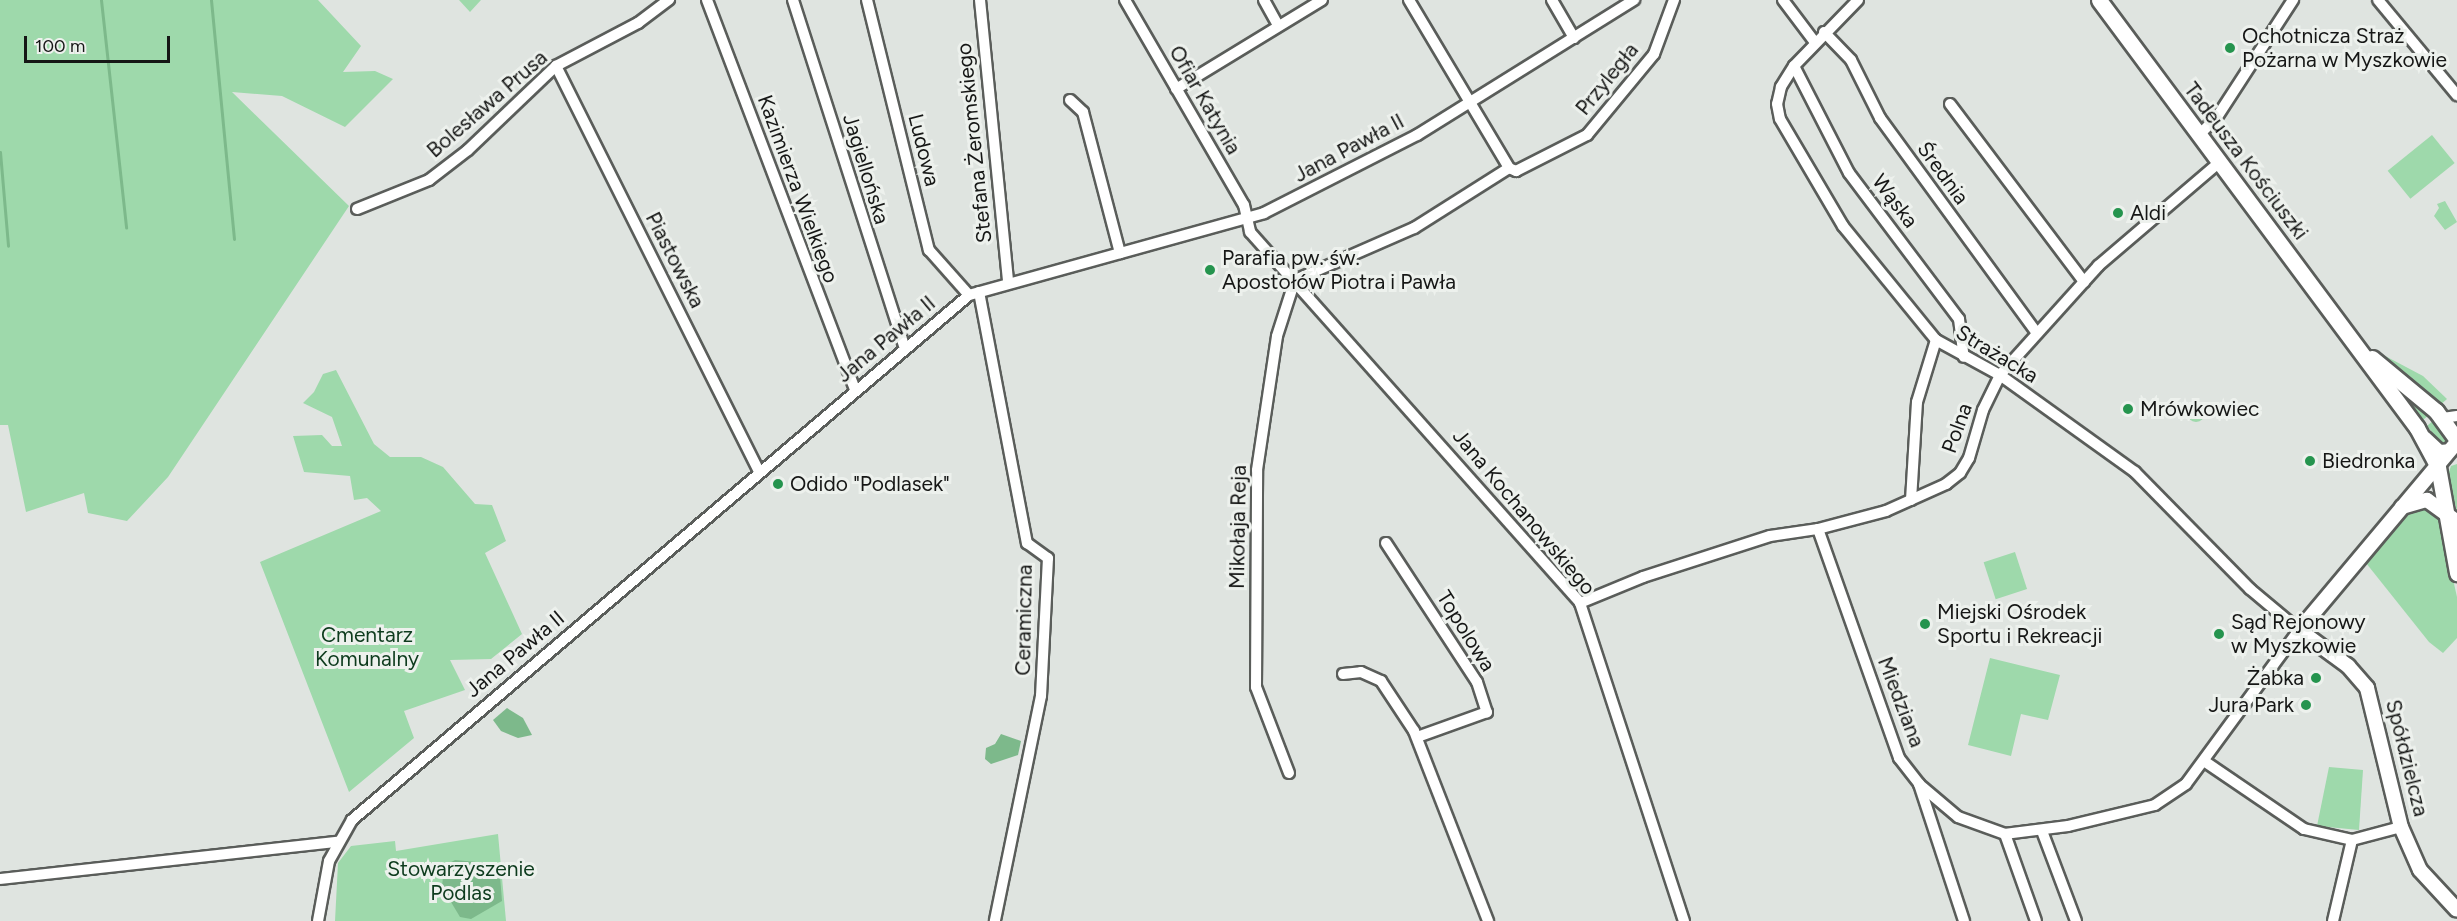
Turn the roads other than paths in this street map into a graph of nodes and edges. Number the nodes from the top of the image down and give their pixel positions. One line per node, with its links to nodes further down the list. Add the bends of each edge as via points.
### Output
1 (669, 0): 22 (street, Bolesława Prusa, via 638,23)
2 (707, 0): 45 (street, Kazimierza Wielkiego)
3 (793, 0): 42 (street, Jagiellońska, via 864,231)
4 (867, 0): 38 (street, Ludowa, via 929,250)
5 (980, 0): 36 (street, Stefana Żeromskiego)
6 (1125, 0): 24 (street, Ofiar Katynia)
7 (1264, 0): 18 (street)
8 (1322, 0): 18 (street)
9 (1409, 0): 27 (street)
10 (1552, 0): 20 (street)
11 (1634, 0): 20 (street, Jana Pawła II)
12 (1674, 0): 31 (street, Przyległa, via 1654,54 1587,135 1516,171)
13 (1783, 0): 21 (street)
14 (1858, 0): 19 (street, Strażacka)
15 (2099, 0): 29 (main road, Tadeusza Kościuszki)
16 (2292, 0): 29 (street, via 2217,117)
17 (2378, 0): 25 (street)
18 (1278, 25): 24 (street)
19 (1824, 32): 21 (street, Strażacka); 39 (street, Średnia, via 1851,60 1880,118)
20 (1574, 38): 27 (street, Jana Pawła II)
21 (1814, 42): 23 (street, Strażacka)
22 (556, 66): 32 (street, Bolesława Prusa, via 468,150 429,180); 50 (street, Piastowska)
23 (1794, 66): 40 (street, Strażacka, via 1778,95 1780,119 1843,226); 43 (street, Wąska, via 1849,173 1959,319)
24 (1176, 88): 33 (street, Ofiar Katynia, via 1244,205)
25 (2457, 95)
26 (1070, 100): 34 (street, via 1083,112)
27 (1470, 103): 31 (street); 33 (street, Jana Pawła II, via 1358,168)
28 (1950, 104): 37 (street)
29 (2200, 134): 30 (main road, Tadeusza Kościuszki)
30 (2221, 161): 37 (street, Polna); 41 (main road, Tadeusza Kościuszki)
31 (1509, 168): 35 (street, Przyległa, via 1413,228)
32 (357, 209)
33 (1247, 220): 34 (street, Jana Pawła II); 35 (street, Jana Kochanowskiego, via 1250,232)
34 (1120, 253): 36 (street, Jana Pawła II)
35 (1296, 280): 57 (street, Jana Kochanowskiego); 62 (street, Mikołaja Reja, via 1277,336 1257,470 1256,687)
36 (1008, 282): 38 (street, Jana Pawła II)
37 (2084, 282): 39 (street, Polna)
38 (974, 294): 42 (street, Jana Pawła II); 72 (street, Ceramiczna, via 1027,543 1048,558 1041,696)
39 (2037, 333): 44 (street, Polna)
40 (1936, 340): 43 (street, Strażacka); 51 (street, via 1917,402)
41 (2358, 347): 46 (main road, Tadeusza Kościuszki); 47 (main road, Tadeusza Kościuszki)
42 (905, 348): 45 (street, Jana Pawła II)
43 (1964, 357): 44 (street, Strażacka)
44 (2000, 375): 51 (street, Polna, via 1960,473); 58 (street, Strażacka, via 2155,488 2225,565)
45 (855, 390): 50 (street, Jana Pawła II)
46 (2450, 417): 48 (main road, Tadeusza Kościuszki)
47 (2417, 428): 48 (street, via 2440,450); 49 (main road, Tadeusza Kościuszki)
48 (2455, 444): 49 (street)
49 (2438, 467): 52 (street); 53 (main road, Tadeusza Kościuszki)
50 (759, 472): 68 (street, Jana Pawła II, via 352,820)
51 (1911, 500): 54 (street, Polna)
52 (2401, 507): 53 (street, via 2427,500); 58 (street)
53 (2452, 518): 56 (main road, Tadeusza Kościuszki)
54 (1818, 529): 57 (street, Polna, via 1770,536 1643,577); 63 (street, Miedziana, via 1899,758)
55 (1386, 543): 60 (street, Topolowa, via 1477,682 1486,712)
56 (2457, 573)
57 (1580, 603): 74 (street, Jana Kochanowskiego)
58 (2299, 630): 61 (street); 64 (street, Spółdzielcza, via 2348,666 2367,688)
59 (1343, 674): 60 (street, via 1361,672 1381,681)
60 (1418, 737): 73 (street)
61 (2204, 761): 65 (street, via 2179,791 2163,802); 67 (street, via 2304,829)
62 (1289, 773)
63 (1919, 784): 66 (street, via 1958,817); 75 (street, Miedziana)
64 (2402, 827): 67 (street); 70 (street, Spółdzielcza, via 2420,870)
65 (2042, 831): 66 (street); 77 (street)
66 (2005, 834): 76 (street)
67 (2352, 840): 78 (street)
68 (337, 842): 69 (street); 71 (street, Jana Pawła II, via 325,879)
69 (0, 879)
70 (2457, 910)
71 (318, 921)
72 (995, 921)
73 (1488, 921)
74 (1684, 921)
75 (1964, 921)
76 (2037, 921)
77 (2076, 921)
78 (2333, 921)

